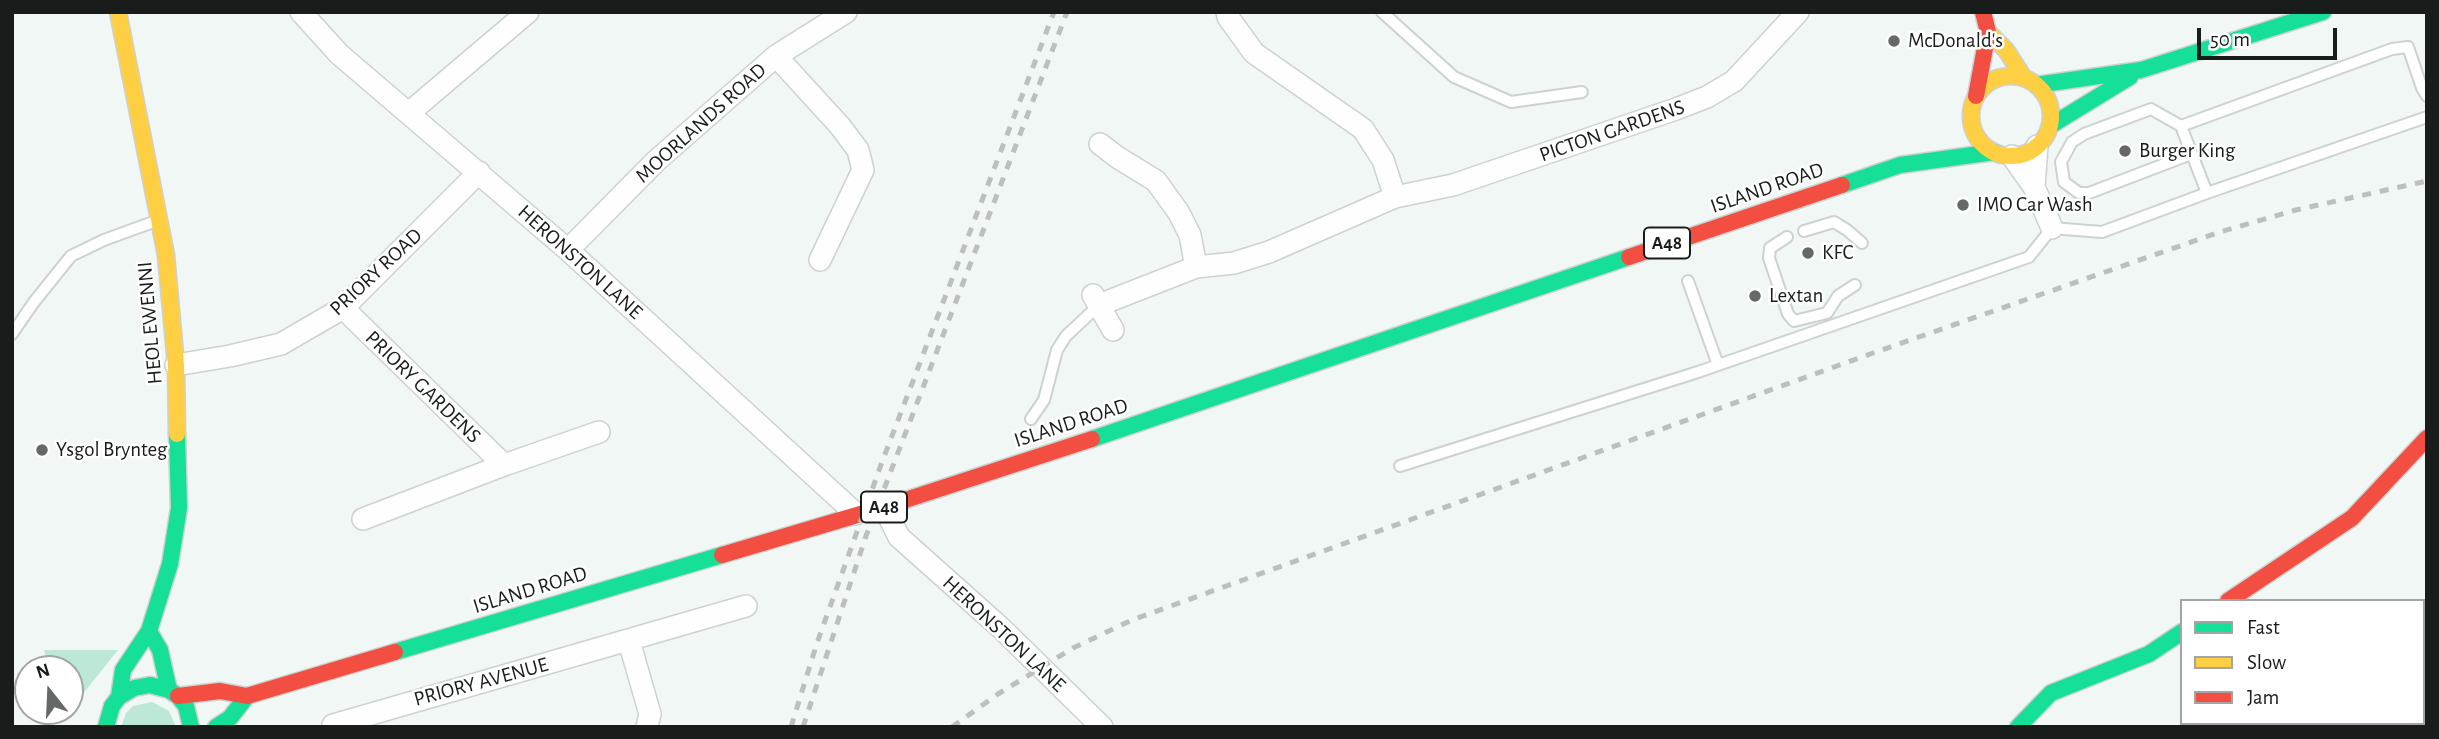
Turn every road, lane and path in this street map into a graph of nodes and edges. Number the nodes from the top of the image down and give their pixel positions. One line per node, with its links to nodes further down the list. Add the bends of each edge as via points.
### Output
1 (118, 12): 31 (main road, HEOL EWENNI)
2 (301, 12): 17 (street, HERONSTON LANE, via 338,54)
3 (528, 12): 17 (street)
4 (846, 12): 11 (street, MOORLANDS ROAD)
5 (1227, 12): 30 (street, via 1254,53 1363,129 1383,160)
6 (1382, 12): 14 (lane, via 1454,77 1511,102)
7 (1798, 12): 30 (street, PICTON GARDENS, via 1734,81 1707,97 1453,185)
8 (1983, 12): 10 (main road)
9 (2323, 12): 12 (main road)
10 (1988, 32): 13 (main road); 15 (main road)
11 (776, 56): 36 (street, MOORLANDS ROAD, via 656,161); 37 (street, via 840,126 858,150 863,170)
12 (2141, 70): 13 (main road); 19 (main road)
13 (2030, 81): 15 (main road, via 2008,76 1994,80); 19 (main road, via 2047,99)
14 (1582, 92)
15 (1976, 96): 24 (main road, via 1966,121 1982,145)
16 (2427, 96): 20 (lane, via 2408,47)
17 (410, 112): 27 (street, HERONSTON LANE)
18 (2427, 117): 29 (lane)
19 (2050, 126): 23 (main road)
20 (2181, 126): 25 (lane); 25 (lane, via 2151,109 2084,134 2072,142 2061,162 2064,181 2078,193 2089,194)
21 (1100, 144): 38 (street, via 1110,165 1156,181 1190,235)
22 (1930, 145): 26 (main road, A48)
23 (2037, 146): 24 (main road, A48, via 2025,154); 28 (street)
24 (2003, 154): 26 (main road, A48); 28 (street)
25 (2191, 154): 29 (lane)
26 (1900, 165): 52 (main road, ISLAND ROAD / A48)
27 (479, 172): 36 (street, HERONSTON LANE); 42 (street, PRIORY ROAD)
28 (2034, 187): 32 (street)
29 (2207, 193): 32 (lane, via 2102,232)
30 (1395, 197): 38 (street, PICTON GARDENS, via 1269,252 1234,263)
31 (159, 220): 44 (lane, via 71,256); 45 (main road, HEOL EWENNI)
32 (2052, 228): 46 (lane, via 2029,257)
33 (1804, 231): 35 (lane, via 1834,222)
34 (1787, 237): 40 (lane, via 1770,248 1769,258 1794,321 1827,313 1838,296)
35 (1862, 243)
36 (568, 250): 53 (street, HERONSTON LANE)
37 (820, 260)
38 (1196, 267): 41 (street, PICTON GARDENS)
39 (1688, 281): 46 (lane)
40 (1855, 285)
41 (1096, 299): 43 (street); 47 (lane, via 1057,350 1044,400)
42 (343, 309): 45 (street, PRIORY ROAD, via 281,344); 50 (street, PRIORY GARDENS)
43 (1113, 330)
44 (12, 334)
45 (176, 365): 57 (main road, HEOL EWENNI, via 179,508 170,564)
46 (1718, 365): 51 (lane)
47 (1031, 419)
48 (599, 432): 50 (street, PRIORY GARDENS)
49 (2427, 438): 55 (main road, via 2352,518)
50 (503, 465): 54 (street, PRIORY GARDENS)
51 (1400, 466)
52 (884, 507): 53 (main road, ISLAND ROAD / A48); 69 (street, HERONSTON LANE, via 899,537)
53 (856, 514): 61 (main road, ISLAND ROAD / A48)
54 (363, 519)
55 (2231, 599)
56 (746, 606): 59 (street, PRIORY AVENUE)
57 (149, 631): 60 (main road); 62 (main road, HEOL EWENNI, via 122,670)
58 (2180, 633): 70 (main road, via 2149,654 2051,693)
59 (629, 641): 64 (street, PRIORY AVENUE); 68 (street, via 650,714)
60 (174, 693): 61 (main road, ISLAND ROAD / A48, via 220,691); 62 (main road, ISLAND ROAD, via 150,685); 66 (main road, via 187,706)
61 (247, 696): 67 (main road, via 230,718)
62 (119, 697): 63 (main road, HEOL EWENNI)
63 (106, 724): 65 (main road)
64 (333, 725)
65 (87, 727)
66 (191, 727)
67 (216, 727)
68 (647, 727)
69 (1102, 727)
70 (2018, 727)

